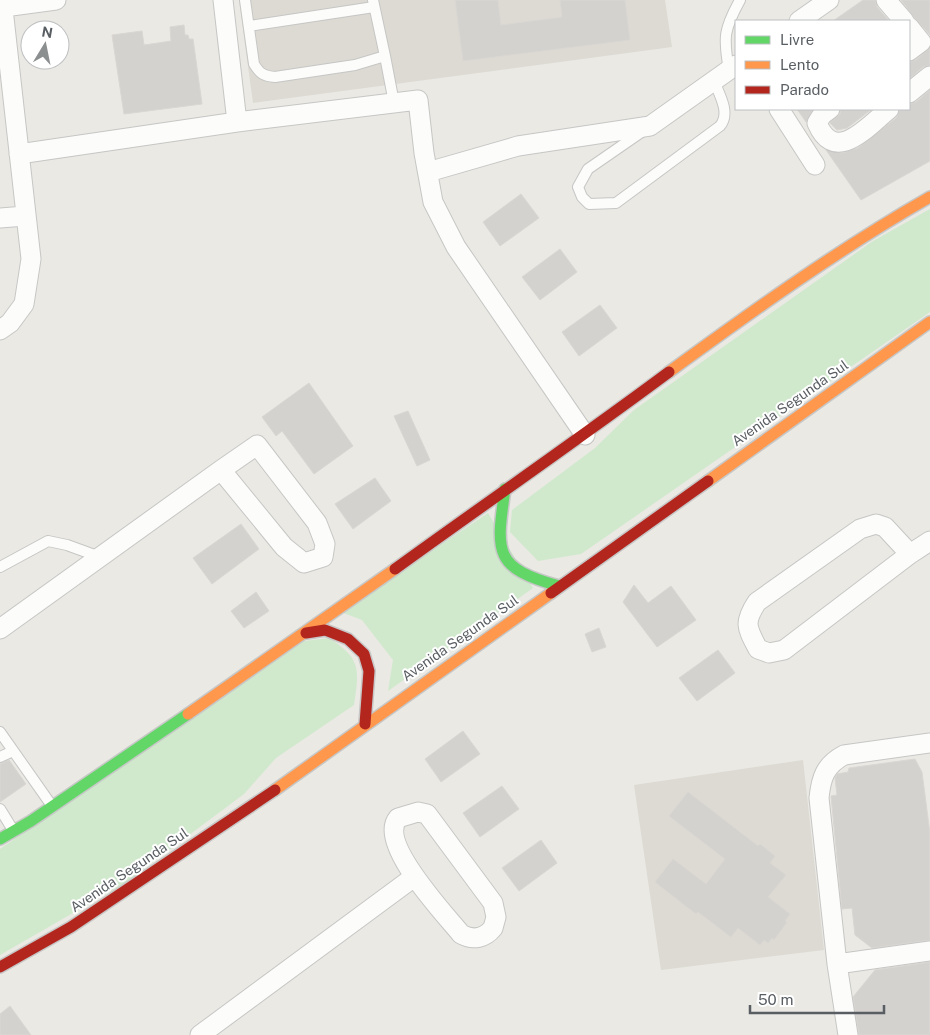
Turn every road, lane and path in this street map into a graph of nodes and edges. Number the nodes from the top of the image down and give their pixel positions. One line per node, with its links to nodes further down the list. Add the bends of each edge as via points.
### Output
1 (56, 0): 7 (street)
2 (223, 0): 23 (street)
3 (245, 0): 11 (lane)
4 (740, 0): 15 (lane, via 727,23 724,45)
5 (829, 0): 9 (street)
6 (886, 0): 10 (street)
7 (3, 3): 25 (street)
8 (374, 3): 11 (lane); 14 (lane)
9 (800, 20)
10 (903, 20)
11 (249, 26): 14 (lane, via 254,64 265,76 354,65)
12 (910, 28): 13 (street)
13 (920, 43)
14 (384, 56): 19 (lane)
15 (733, 68): 17 (street)
16 (930, 76): 18 (street)
17 (714, 81): 24 (street); 24 (lane, via 724,108 724,122 720,126 616,203 586,202 578,187 588,169)
18 (910, 92)
19 (394, 103): 23 (street); 27 (street, via 418,100)
20 (780, 110): 26 (street)
21 (828, 110): 22 (street, via 817,123 826,138 836,143 847,143)
22 (888, 110)
23 (237, 122): 25 (street)
24 (650, 126): 27 (street, via 518,146)
25 (19, 154): 29 (street)
26 (815, 165)
27 (428, 172): 33 (street, via 433,202 456,247)
28 (930, 197): 33 (main road, via 877,227 751,312)
29 (25, 216): 30 (street); 32 (street, via 31,259 24,304)
30 (0, 218)
31 (930, 322): 40 (main road, Avenida Segunda Sul)
32 (0, 330)
33 (586, 434): 35 (main road)
34 (221, 470): 34 (street, via 257,445 317,523 325,544 323,557 304,563 284,548); 38 (street)
35 (505, 489): 40 (main road, via 498,540 502,556 515,571 533,580); 42 (main road)
36 (930, 541): 37 (street)
37 (910, 554): 37 (street, via 784,650 770,653 758,649 748,629 748,616 757,602 860,529 876,524 885,526)
38 (100, 557): 39 (lane, via 48,541); 41 (street)
39 (0, 567)
40 (559, 586): 43 (main road, Avenida Segunda Sul)
41 (0, 629)
42 (306, 633): 43 (main road, via 325,630 348,639 364,654 369,671); 48 (main road)
43 (365, 724): 55 (main road, Avenida Segunda Sul, via 249,809 168,863 71,927)
44 (0, 732): 46 (lane)
45 (930, 743): 54 (street, via 844,755 826,768 819,798)
46 (13, 751): 47 (lane); 48 (lane)
47 (0, 756)
48 (52, 806): 50 (main road)
49 (0, 809): 50 (lane)
50 (14, 831): 51 (main road)
51 (0, 839)
52 (414, 877): 52 (street, via 461,934 473,938 491,931 496,917 493,903 427,814 418,812 398,818 393,827 394,836); 56 (street)
53 (930, 951): 54 (street)
54 (837, 964): 57 (street)
55 (0, 967)
56 (200, 1035)
57 (848, 1035)

